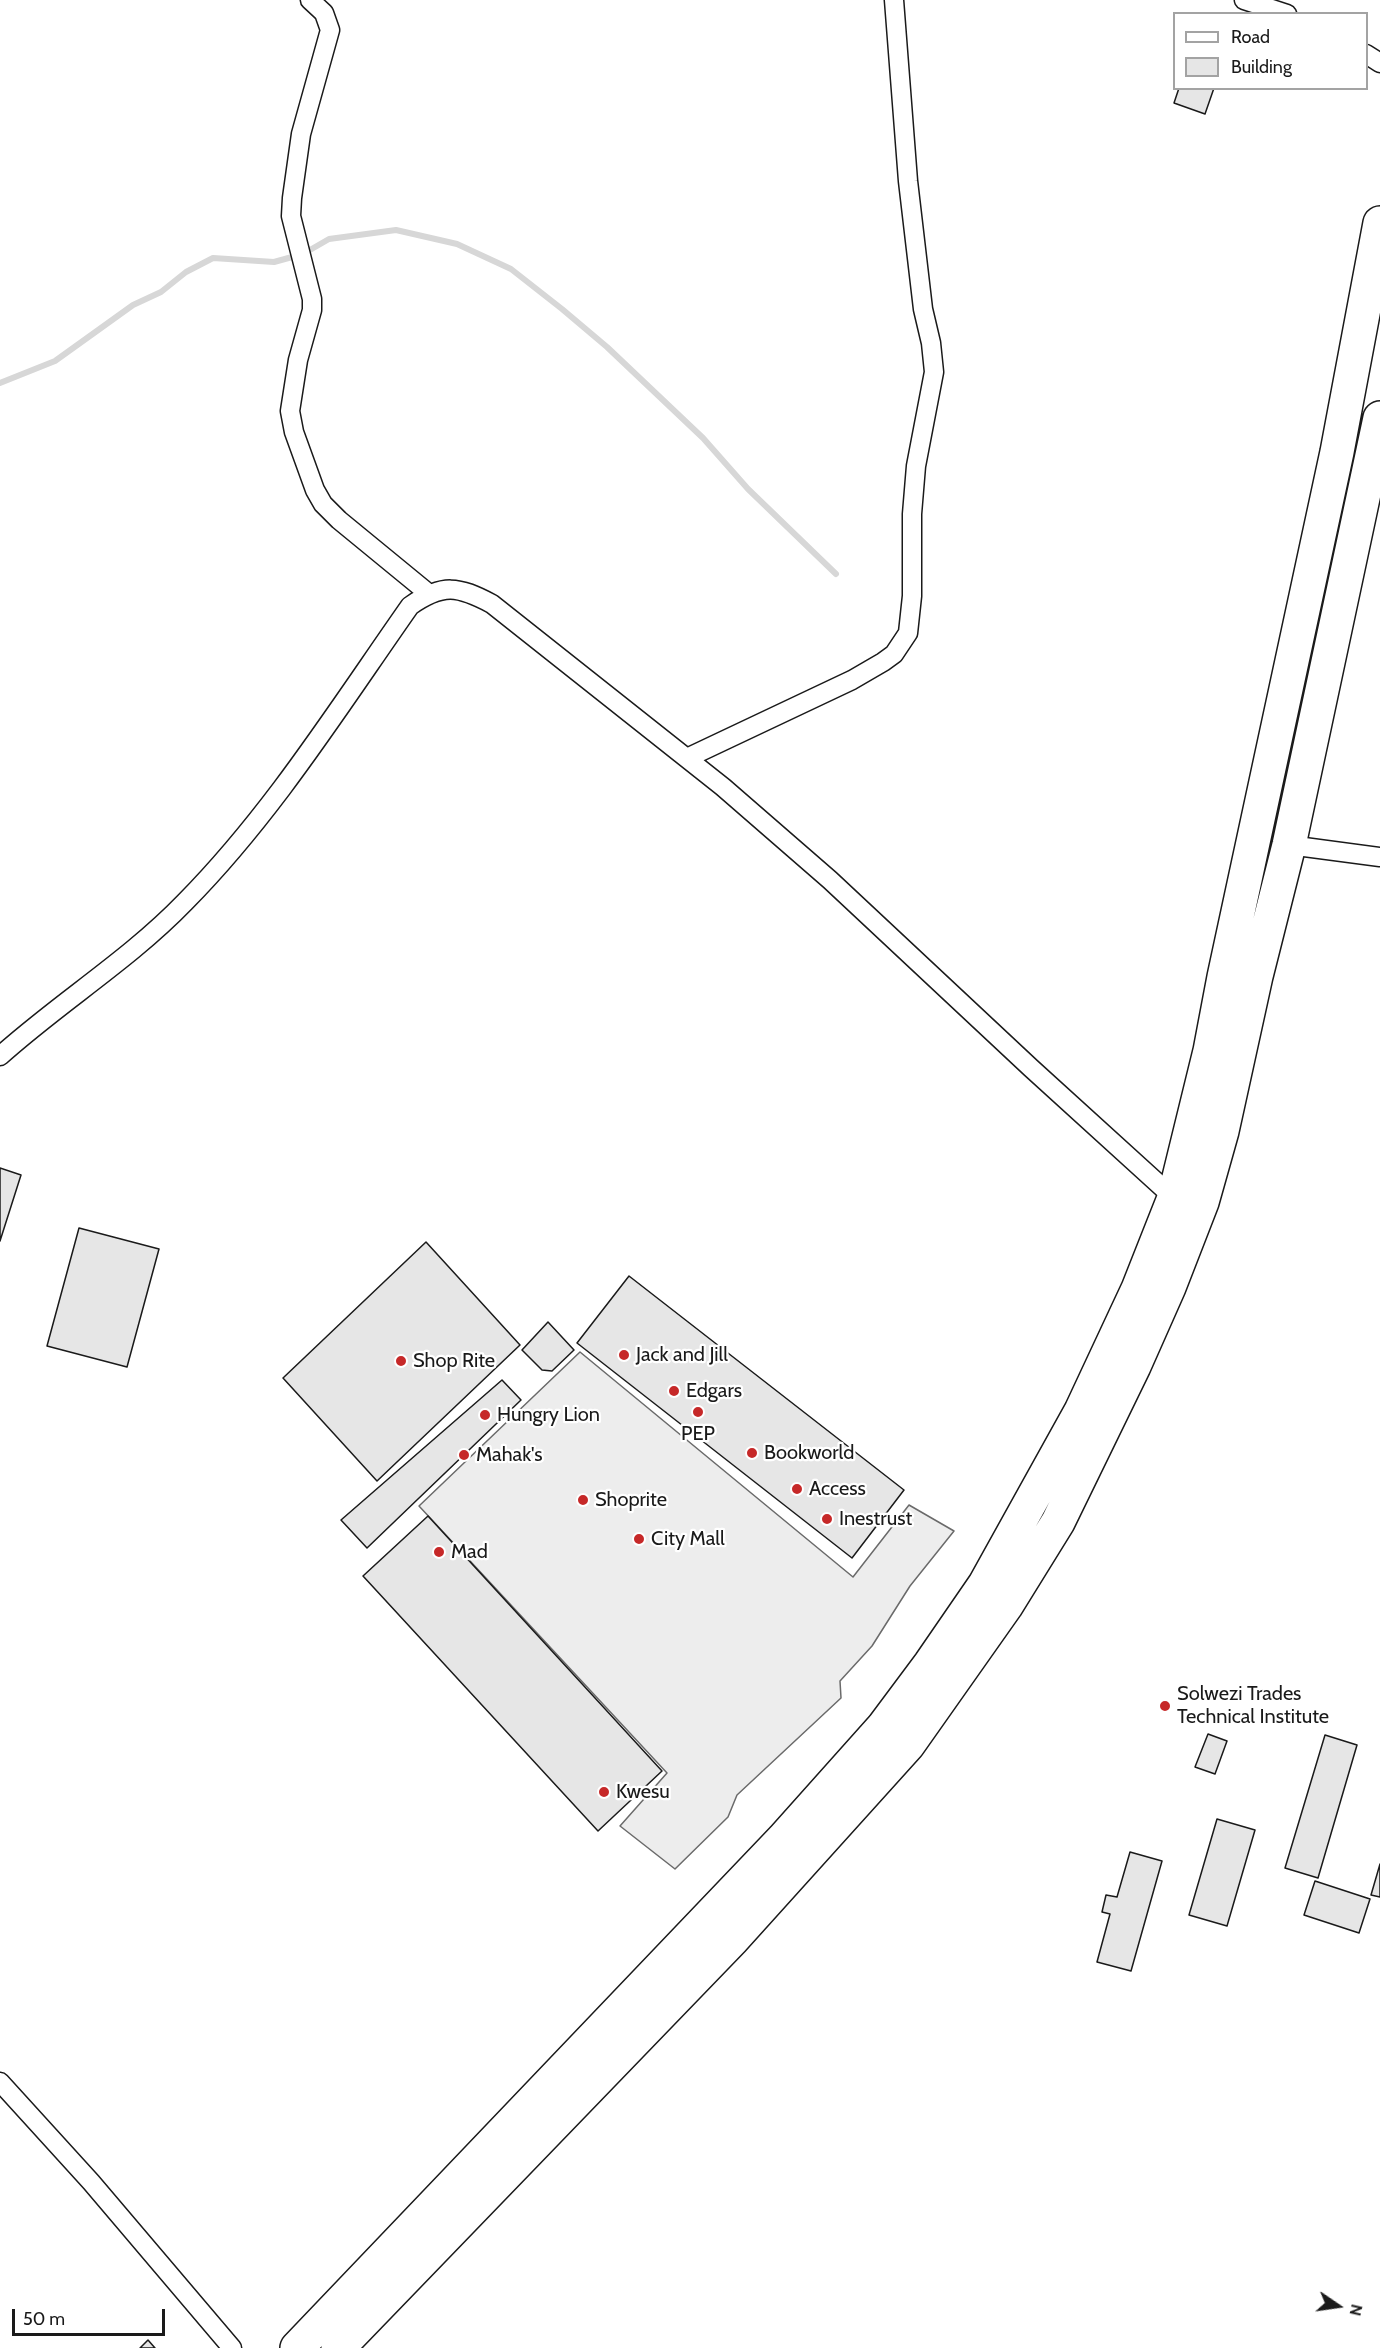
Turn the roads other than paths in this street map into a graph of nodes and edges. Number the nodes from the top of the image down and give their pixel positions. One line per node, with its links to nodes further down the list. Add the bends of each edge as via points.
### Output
1 (310, 0): 7 (street, via 324,13 330,30 293,177 291,216 312,310 292,389 291,420 323,504)
2 (894, 0): 8 (street, via 908,181 934,372 916,466 908,633 894,654 852,680)
3 (1244, 0): 4 (street)
4 (1281, 12)
5 (1380, 223): 12 (highway, via 1334,464 1210,1051)
6 (1380, 418): 9 (highway)
7 (428, 593): 8 (street, via 451,587 492,604); 11 (street, via 410,606 286,783 227,859 136,949)
8 (687, 758): 12 (street, via 830,880)
9 (1289, 845): 10 (street); 16 (highway, via 1202,1202 1130,1375 1058,1522 1006,1606 908,1745 798,1868)
10 (1380, 857)
11 (0, 1056)
12 (1174, 1198): 15 (highway, via 1138,1289 1081,1412 985,1584 883,1726 783,1839)
13 (0, 2082): 14 (street)
14 (232, 2348)
15 (297, 2348)
16 (338, 2348)

